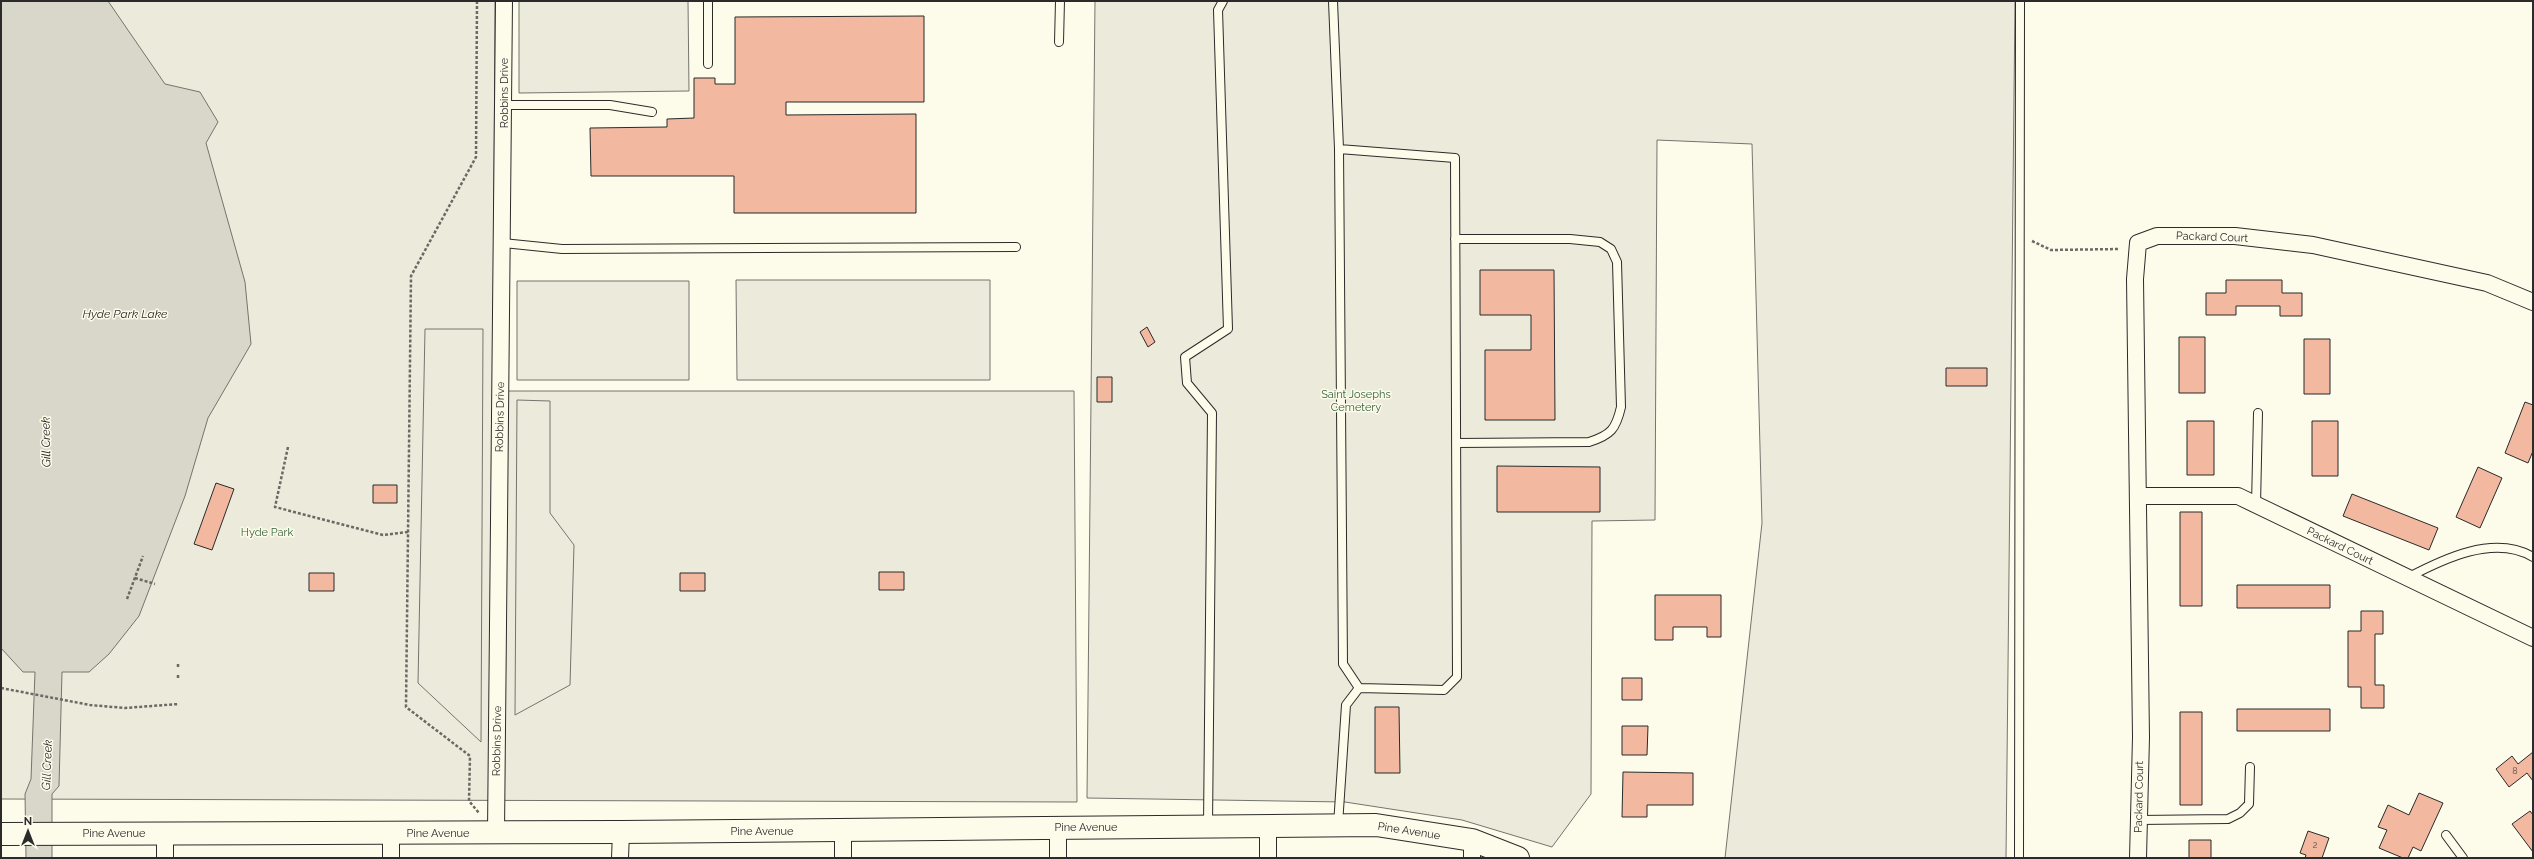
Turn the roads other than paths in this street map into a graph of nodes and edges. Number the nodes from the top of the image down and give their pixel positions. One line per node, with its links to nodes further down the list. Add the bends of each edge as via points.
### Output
1 (504, 1): 9 (street, Robbins Drive)
2 (708, 1): 8 (lane)
3 (1060, 1): 7 (lane)
4 (1223, 1): 28 (lane, via 1218,10 1228,329 1185,357 1187,383 1212,413)
5 (1334, 1): 11 (lane)
6 (2020, 1): 45 (lane)
7 (1059, 42)
8 (708, 64)
9 (504, 105): 10 (lane, via 610,104); 13 (street, Robbins Drive)
10 (652, 112)
11 (1339, 149): 12 (lane, via 1455,158); 23 (lane, via 1343,664)
12 (1456, 239): 17 (lane); 17 (lane, via 1570,239 1600,242 1611,249 1617,262 1621,407 1617,424 1605,436 1589,442)
13 (502, 243): 14 (lane, via 562,249); 34 (street, Robbins Drive)
14 (1016, 247)
15 (2533, 302): 18 (street, Packard Court, via 2487,283 2313,245 2235,236 2157,236 2138,243 2135,279)
16 (2258, 413): 19 (lane)
17 (1456, 443): 23 (lane, via 1457,678 1444,690)
18 (2138, 496): 19 (street, Packard Court, via 2238,496); 25 (street, Packard Court, via 2141,737)
19 (2256, 505): 21 (street, Packard Court)
20 (2533, 557): 21 (lane, via 2524,551 2490,546 2434,564)
21 (2407, 579): 22 (street, Packard Court)
22 (2533, 638)
23 (1359, 688): 26 (lane, via 1346,705)
24 (2250, 767): 25 (lane, via 2249,804 2240,813 2228,819)
25 (2139, 820): 46 (street, Packard Court)
26 (1338, 826): 29 (main road, Pine Avenue); 37 (main road, Pine Avenue, via 1376,825)
27 (1058, 827): 28 (main road, Pine Avenue); 30 (main road, Pine Avenue); 42 (street)
28 (1208, 827): 29 (main road, Pine Avenue)
29 (1268, 827): 43 (street)
30 (843, 831): 32 (main road, Pine Avenue); 41 (street)
31 (391, 832): 33 (main road, Pine Avenue); 34 (main road, Pine Avenue); 39 (street)
32 (621, 832): 34 (main road, Pine Avenue); 40 (street)
33 (165, 833): 35 (main road, Pine Avenue); 38 (street)
34 (496, 833)
35 (1, 834)
36 (2446, 835): 47 (lane)
37 (1472, 849): 44 (main road, Pine Avenue)
38 (166, 858)
39 (391, 858)
40 (620, 858)
41 (843, 858)
42 (1058, 858)
43 (1268, 858)
44 (1518, 858)
45 (2019, 858)
46 (2138, 858)
47 (2464, 858)

